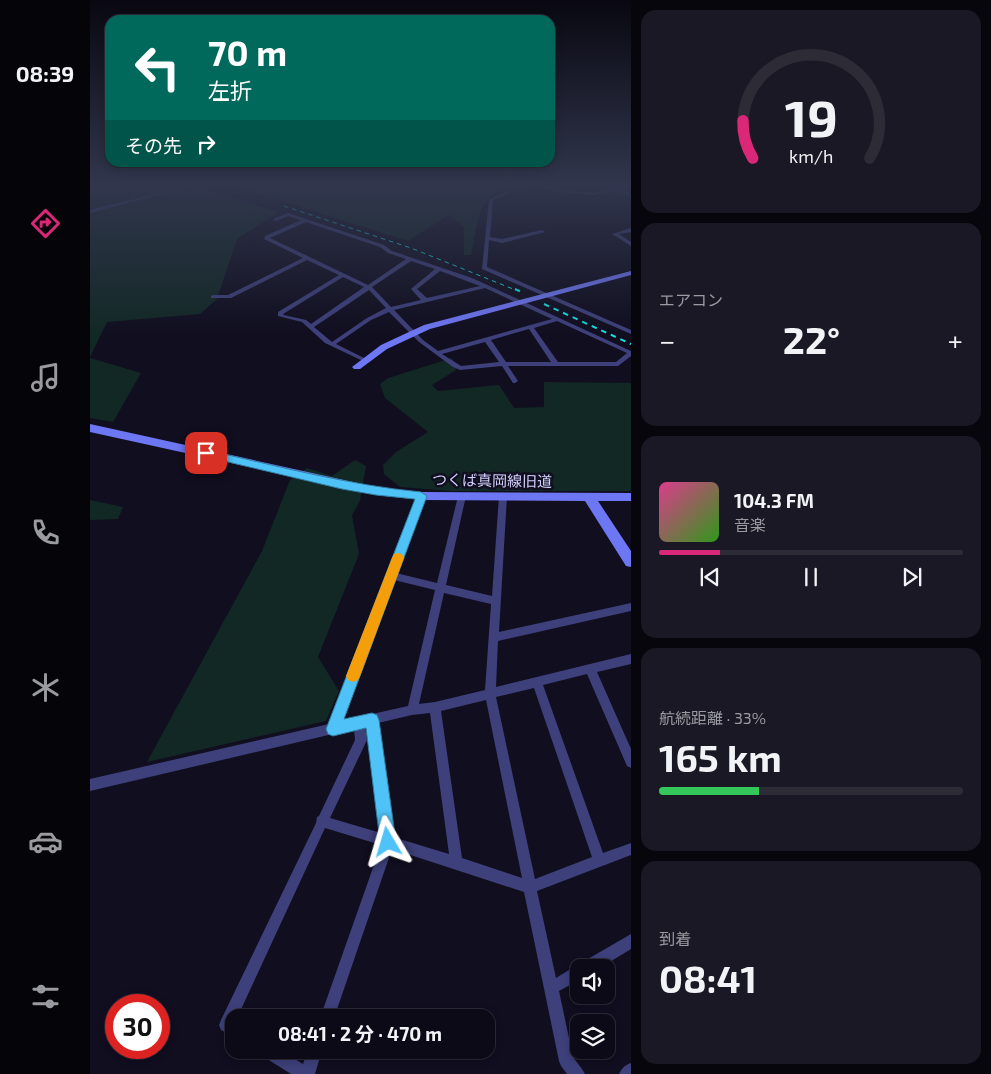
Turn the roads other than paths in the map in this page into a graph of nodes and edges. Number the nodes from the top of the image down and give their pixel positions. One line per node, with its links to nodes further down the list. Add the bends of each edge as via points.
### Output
1 (271, 235): 7 (street, via 267,239)
2 (350, 235): 8 (street)
3 (528, 235): 5 (street, via 502,241)
4 (617, 235): 6 (street)
5 (487, 238): 14 (street, via 485,269)
6 (631, 244)
7 (307, 258): 11 (street); 15 (street, via 228,297)
8 (410, 259): 9 (street); 13 (street)
9 (439, 269): 12 (street); 16 (street, via 414,289)
10 (631, 273): 14 (street)
11 (343, 275): 13 (street); 20 (street, via 280,314)
12 (485, 286): 16 (street); 17 (street)
13 (370, 288): 18 (street); 20 (street)
14 (547, 295): 17 (street); 23 (street)
15 (213, 297)
16 (425, 300): 18 (street)
17 (521, 302): 19 (street); 22 (street)
18 (390, 309): 22 (street); 25 (street)
19 (559, 319): 21 (street); 27 (street)
20 (310, 326): 28 (street, via 327,342)
21 (530, 327): 24 (street); 30 (street)
22 (413, 332): 26 (street); 28 (street)
23 (631, 332)
24 (487, 339): 26 (street); 29 (street)
25 (335, 342)
26 (437, 353): 29 (street, via 460,368)
27 (631, 353): 30 (street, via 618,364)
28 (366, 360): 31 (street)
29 (504, 364): 30 (street); 32 (street)
30 (556, 364)
31 (357, 367)
32 (514, 382)
33 (90, 428): 34 (street, つくば真岡線旧道, via 342,485)
34 (421, 496): 35 (street, つくば真岡線旧道); 40 (street)
35 (462, 496): 36 (street, つくば真岡線旧道); 41 (street)
36 (503, 496): 37 (street, つくば真岡線旧道); 42 (street)
37 (589, 497): 38 (street, つくば真岡線旧道); 39 (street)
38 (631, 497)
39 (631, 562)
40 (391, 576): 41 (street); 53 (street)
41 (441, 587): 42 (street); 50 (street)
42 (496, 600): 44 (street)
43 (631, 607): 44 (street)
44 (495, 637): 48 (street)
45 (631, 659): 46 (street)
46 (590, 669): 47 (street); 54 (street)
47 (537, 682): 48 (street); 59 (street)
48 (490, 694): 49 (street); 61 (street)
49 (435, 707): 50 (street); 60 (street)
50 (412, 710): 51 (street)
51 (372, 720): 52 (street); 57 (street)
52 (359, 723): 53 (street); 56 (street, via 361,740)
53 (333, 729): 55 (street)
54 (631, 762)
55 (90, 785)
56 (321, 822): 57 (street); 66 (street)
57 (388, 842): 60 (street); 67 (street)
58 (631, 849): 59 (street)
59 (600, 861): 61 (street)
60 (456, 862): 61 (street)
61 (530, 887): 65 (street)
62 (631, 941): 63 (street)
63 (601, 959)
64 (570, 977): 65 (street)
65 (551, 988): 72 (street, via 566,1061)
66 (233, 1009)
67 (330, 1009)
68 (281, 1059): 71 (street)
69 (312, 1059): 71 (street)
70 (631, 1070): 73 (street)
71 (306, 1074)
72 (576, 1074)
73 (627, 1074)

